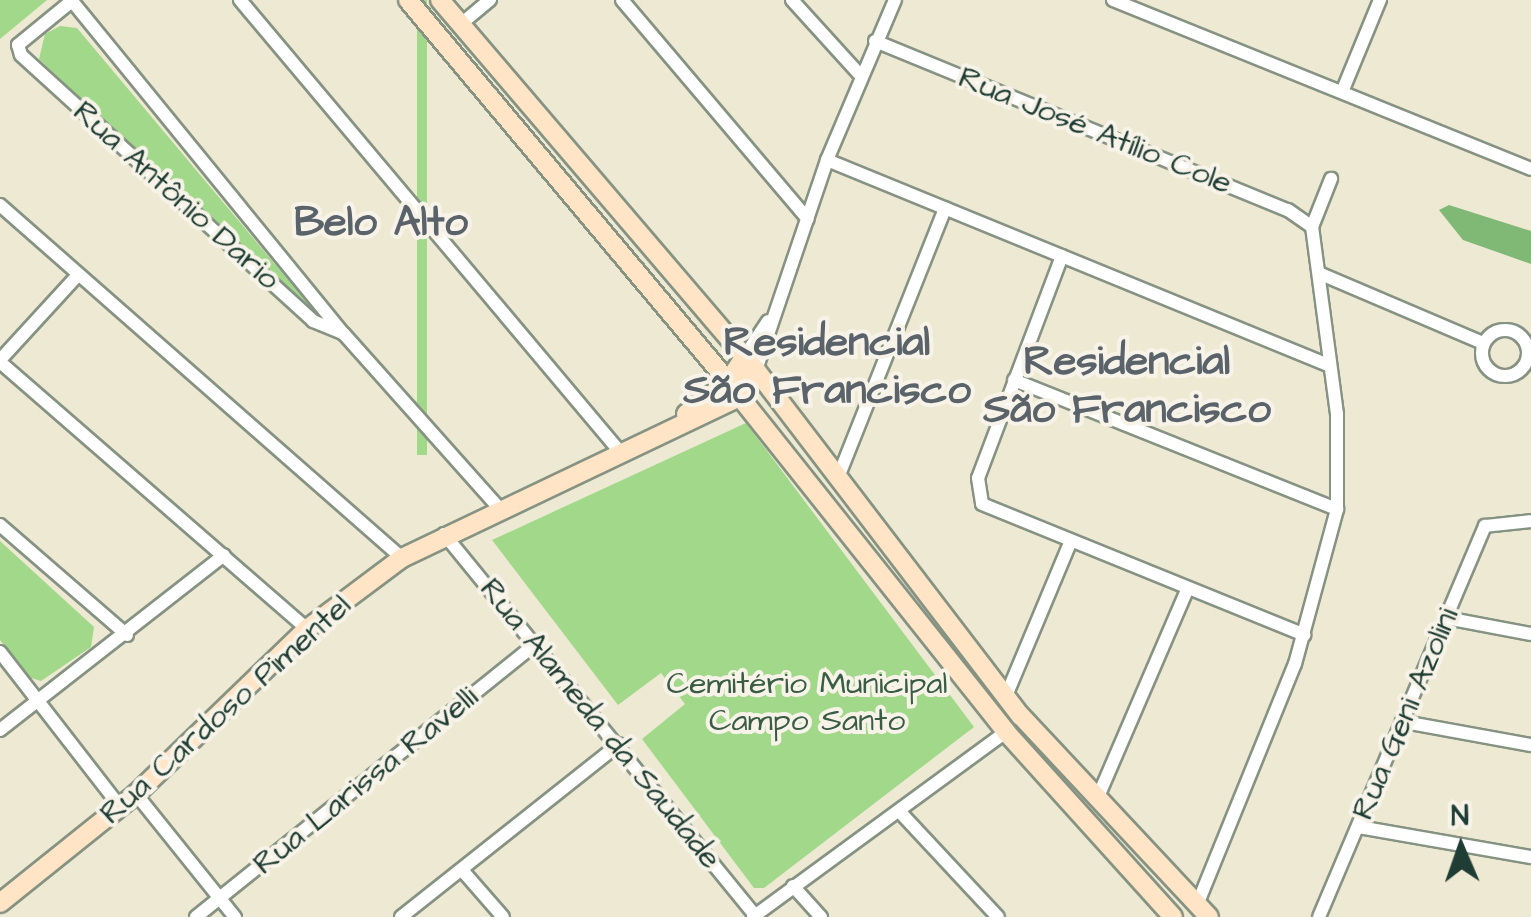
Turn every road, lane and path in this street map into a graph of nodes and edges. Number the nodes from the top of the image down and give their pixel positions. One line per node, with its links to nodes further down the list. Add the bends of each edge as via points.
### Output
1 (72, 0): 25 (street); 25 (street, Rua Antônio Dario, via 18,46 21,55 313,321)
2 (240, 0): 32 (street)
3 (408, 0): 31 (main road)
4 (440, 0): 11 (main road)
5 (490, 0): 11 (street)
6 (622, 0): 20 (street)
7 (792, 0): 13 (street)
8 (895, 0): 12 (street)
9 (1113, 0): 14 (street)
10 (1380, 0): 14 (street)
11 (461, 24): 28 (main road)
12 (875, 41): 13 (street); 21 (street, Rua José Atílio Cole, via 1288,210)
13 (860, 75): 15 (street)
14 (1342, 92): 16 (street)
15 (827, 160): 19 (street); 20 (street)
16 (1531, 169)
17 (1331, 179): 21 (street)
18 (0, 205): 24 (street)
19 (944, 208): 22 (street); 33 (street)
20 (808, 219): 28 (street)
21 (1312, 228): 23 (street)
22 (1062, 256): 29 (street); 30 (street)
23 (1321, 274): 26 (street); 29 (street)
24 (78, 275): 27 (street); 41 (street)
25 (344, 334): 34 (street)
26 (1483, 343)
27 (0, 361): 40 (street)
28 (750, 364): 31 (main road); 33 (main road)
29 (1328, 365): 35 (street, via 1341,458)
30 (1014, 380): 35 (street); 39 (street, via 978,478 978,496 982,504)
31 (734, 389): 32 (main road, Rua Cardoso Pimentel); 54 (main road)
32 (621, 453): 34 (main road, Rua Cardoso Pimentel)
33 (839, 474): 50 (main road)
34 (498, 507): 38 (main road, Rua Cardoso Pimentel)
35 (1336, 509): 47 (street)
36 (1531, 521): 43 (street, Rua Geni Azolini, via 1485,526)
37 (0, 525): 46 (street)
38 (444, 534): 41 (main road, Rua Cardoso Pimentel); 48 (street, Rua Alameda da Saudade)
39 (1070, 543): 42 (street); 50 (street)
40 (224, 556): 44 (street); 46 (street)
41 (402, 558): 44 (main road, Rua Cardoso Pimentel)
42 (1187, 590): 47 (street); 58 (street)
43 (1446, 618): 45 (street); 52 (street, Rua Geni Azolini)
44 (307, 629): 57 (main road, Rua Cardoso Pimentel)
45 (1531, 634)
46 (127, 635): 51 (street)
47 (1304, 635): 67 (street)
48 (536, 644): 55 (street, Rua Alameda da Saudade); 65 (street, Rua Larissa Ravelli)
49 (0, 652): 51 (street)
50 (1006, 696): 58 (main road)
51 (38, 701): 53 (street); 59 (street)
52 (1404, 722): 56 (street); 61 (street, Rua Geni Azolini)
53 (0, 730)
54 (1006, 732): 60 (street); 75 (main road)
55 (618, 744): 63 (street); 68 (street, Rua Alameda da Saudade)
56 (1531, 745)
57 (136, 794): 59 (main road, Rua Cardoso Pimentel); 65 (street)
58 (1097, 799): 67 (main road)
59 (121, 808): 66 (main road, Rua Cardoso Pimentel)
60 (899, 811): 64 (street); 74 (street)
61 (1358, 827): 62 (street); 76 (street, Rua Geni Azolini)
62 (1531, 857)
63 (462, 870): 71 (street); 72 (street)
64 (793, 886): 68 (street); 73 (street)
65 (220, 898): 69 (street, Rua Larissa Ravelli); 70 (street)
66 (0, 903)
67 (1203, 911)
68 (754, 916)
69 (196, 917)
70 (235, 917)
71 (401, 917)
72 (503, 917)
73 (822, 917)
74 (998, 917)
75 (1173, 917)
76 (1319, 917)

